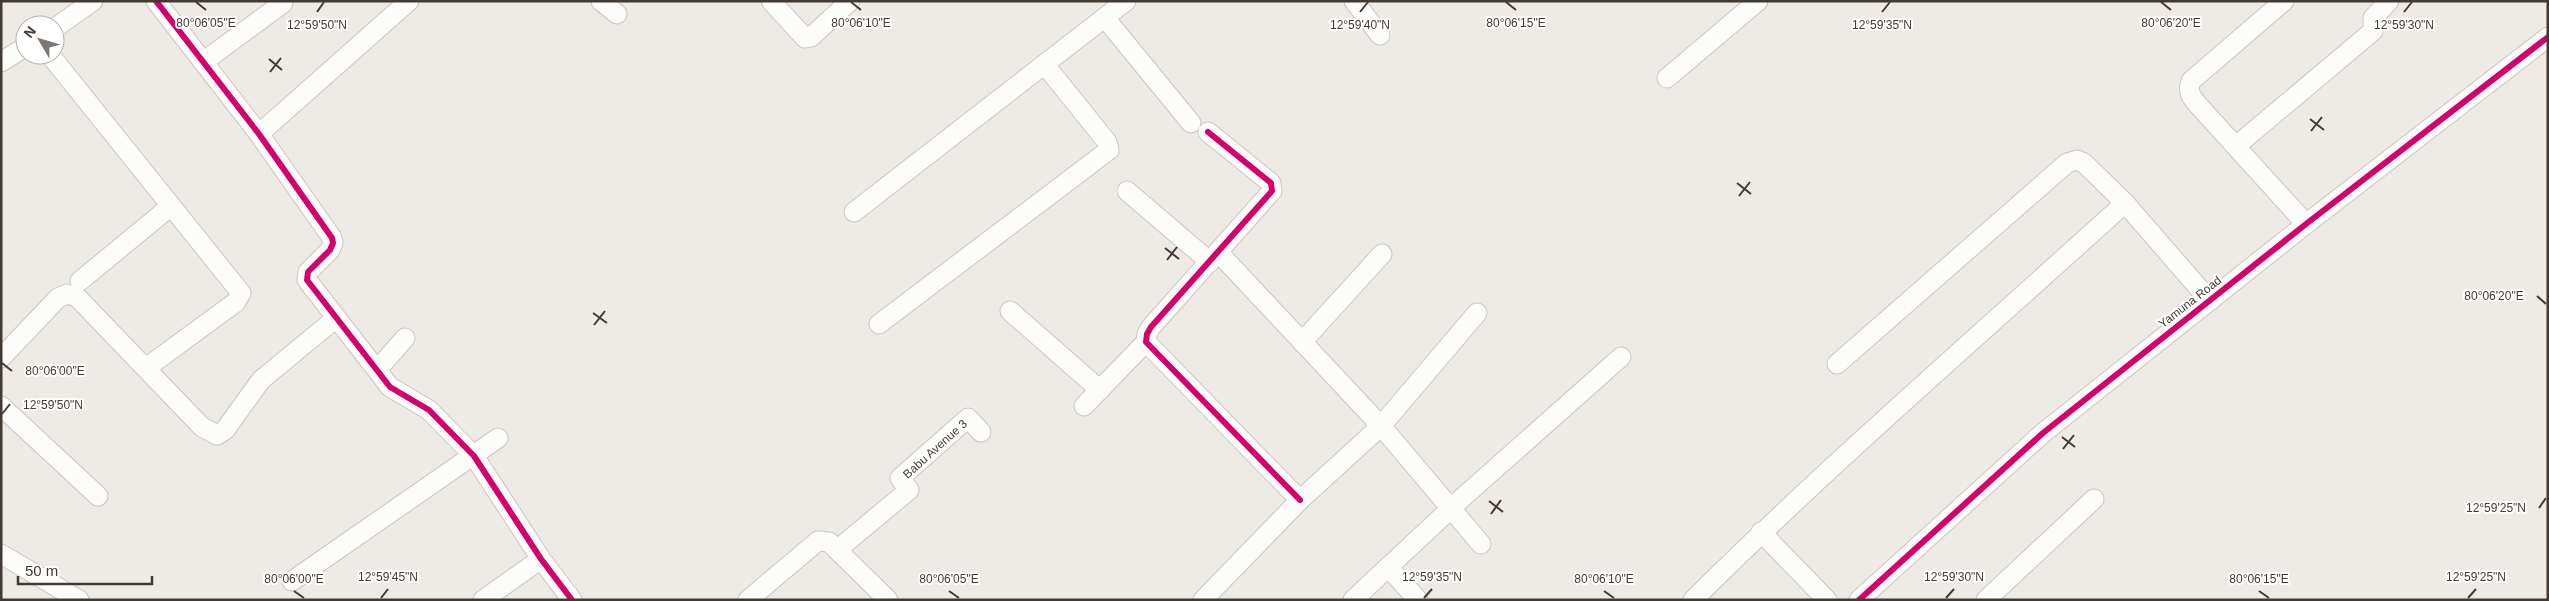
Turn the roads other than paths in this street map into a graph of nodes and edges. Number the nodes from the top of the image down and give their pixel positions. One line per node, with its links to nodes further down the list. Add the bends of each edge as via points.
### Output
1 (94, 1): 15 (street)
2 (156, 1): 20 (street)
3 (409, 1): 26 (street)
4 (602, 1): 13 (street)
5 (771, 1): 6 (street, via 805,38 811,37)
6 (850, 1)
7 (1126, 1): 14 (street)
8 (1354, 1): 16 (street)
9 (1758, 1): 23 (street)
10 (2284, 1): 27 (street, via 2191,81 2191,96)
11 (2389, 1): 27 (street, via 2372,18 2373,31)
12 (283, 2): 20 (street)
13 (617, 14)
14 (1105, 18): 22 (street); 24 (street)
15 (65, 21)
16 (1380, 35)
17 (2548, 37): 32 (street, Yamuna Road)
18 (15, 53): 19 (street)
19 (1, 62)
20 (203, 62): 26 (street)
21 (58, 65): 30 (street)
22 (1045, 65): 31 (street); 40 (street, via 1107,142 1109,150)
23 (1667, 78)
24 (1191, 124)
25 (1208, 132): 34 (street, via 1273,187 1269,198)
26 (259, 134): 39 (street, via 332,238 330,250 306,276)
27 (2236, 146): 32 (street)
28 (1127, 190): 34 (street)
29 (2125, 203): 36 (street); 46 (street, via 2084,163 2077,160 2067,162); 60 (street)
30 (171, 206): 35 (street); 47 (street, via 241,294 236,302)
31 (854, 212)
32 (2306, 224): 36 (street, Yamuna Road)
33 (1382, 254): 43 (street)
34 (1214, 258): 42 (street, via 1151,327); 43 (street)
35 (80, 281)
36 (2210, 301): 77 (street, Yamuna Road, via 2043,434)
37 (1010, 311): 49 (street)
38 (1477, 313): 52 (street)
39 (335, 319): 47 (street, via 261,380 225,430 217,435 202,427); 48 (street)
40 (879, 324)
41 (404, 338): 48 (street)
42 (1146, 342): 49 (street); 58 (street)
43 (1302, 342): 52 (street)
44 (1622, 357): 59 (street)
45 (1, 358): 47 (street, via 58,298 67,294 77,297)
46 (1837, 364)
47 (146, 368)
48 (377, 370): 55 (street, via 390,388 429,410)
49 (1100, 390): 51 (street)
50 (1, 406): 56 (street)
51 (1084, 406)
52 (1381, 426): 58 (street); 59 (street)
53 (981, 432): 62 (street, Babu Avenue 3, via 968,418 900,478 909,490)
54 (498, 438): 55 (street)
55 (474, 456): 64 (street); 66 (street)
56 (98, 496)
57 (2094, 499): 78 (street)
58 (1300, 500): 72 (street)
59 (1450, 508): 61 (street); 65 (street)
60 (1761, 532): 75 (street); 76 (street)
61 (1481, 544)
62 (837, 550): 67 (street); 71 (street, via 829,542 818,542)
63 (1, 554): 68 (street)
64 (541, 559): 69 (street); 70 (street)
65 (1388, 567): 73 (street); 74 (street)
66 (292, 581)
67 (884, 599)
68 (79, 600)
69 (483, 600)
70 (572, 600)
71 (748, 600)
72 (1203, 600)
73 (1353, 600)
74 (1418, 600)
75 (1693, 600)
76 (1827, 600)
77 (1860, 600)
78 (1986, 600)

